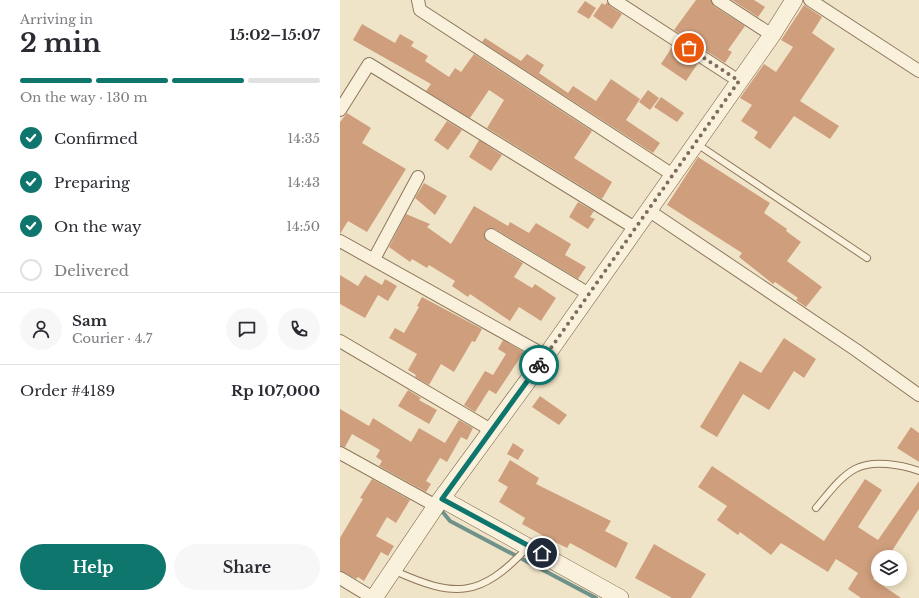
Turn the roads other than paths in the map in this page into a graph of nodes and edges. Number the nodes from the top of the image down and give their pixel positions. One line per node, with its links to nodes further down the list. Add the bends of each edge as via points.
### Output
1 (418, 0): 11 (street, via 420,10)
2 (614, 0): 8 (street)
3 (718, 0): 6 (street)
4 (794, 0): 6 (street)
5 (810, 0): 7 (street)
6 (772, 34): 8 (street)
7 (919, 71)
8 (739, 81): 10 (street)
9 (340, 110): 14 (street, via 369,64)
10 (695, 144): 11 (street); 17 (lane)
11 (673, 175): 13 (street)
12 (418, 178): 18 (street)
13 (648, 210): 14 (street); 22 (street)
14 (635, 228): 19 (street)
15 (491, 235): 19 (street)
16 (340, 241): 18 (street)
17 (867, 258)
18 (374, 259): 21 (street)
19 (589, 294): 21 (street)
20 (340, 341): 23 (street)
21 (546, 356): 23 (street)
22 (919, 395)
23 (490, 430): 26 (street)
24 (340, 453): 26 (street)
25 (919, 471): 27 (lane, via 874,464 856,468 836,485)
26 (439, 502): 28 (street); 29 (street)
27 (816, 508)
28 (528, 546): 29 (lane, via 500,575 481,588 463,593 443,593 412,581); 32 (street)
29 (393, 570): 31 (street)
30 (340, 578): 31 (street)
31 (373, 598)
32 (620, 598)

